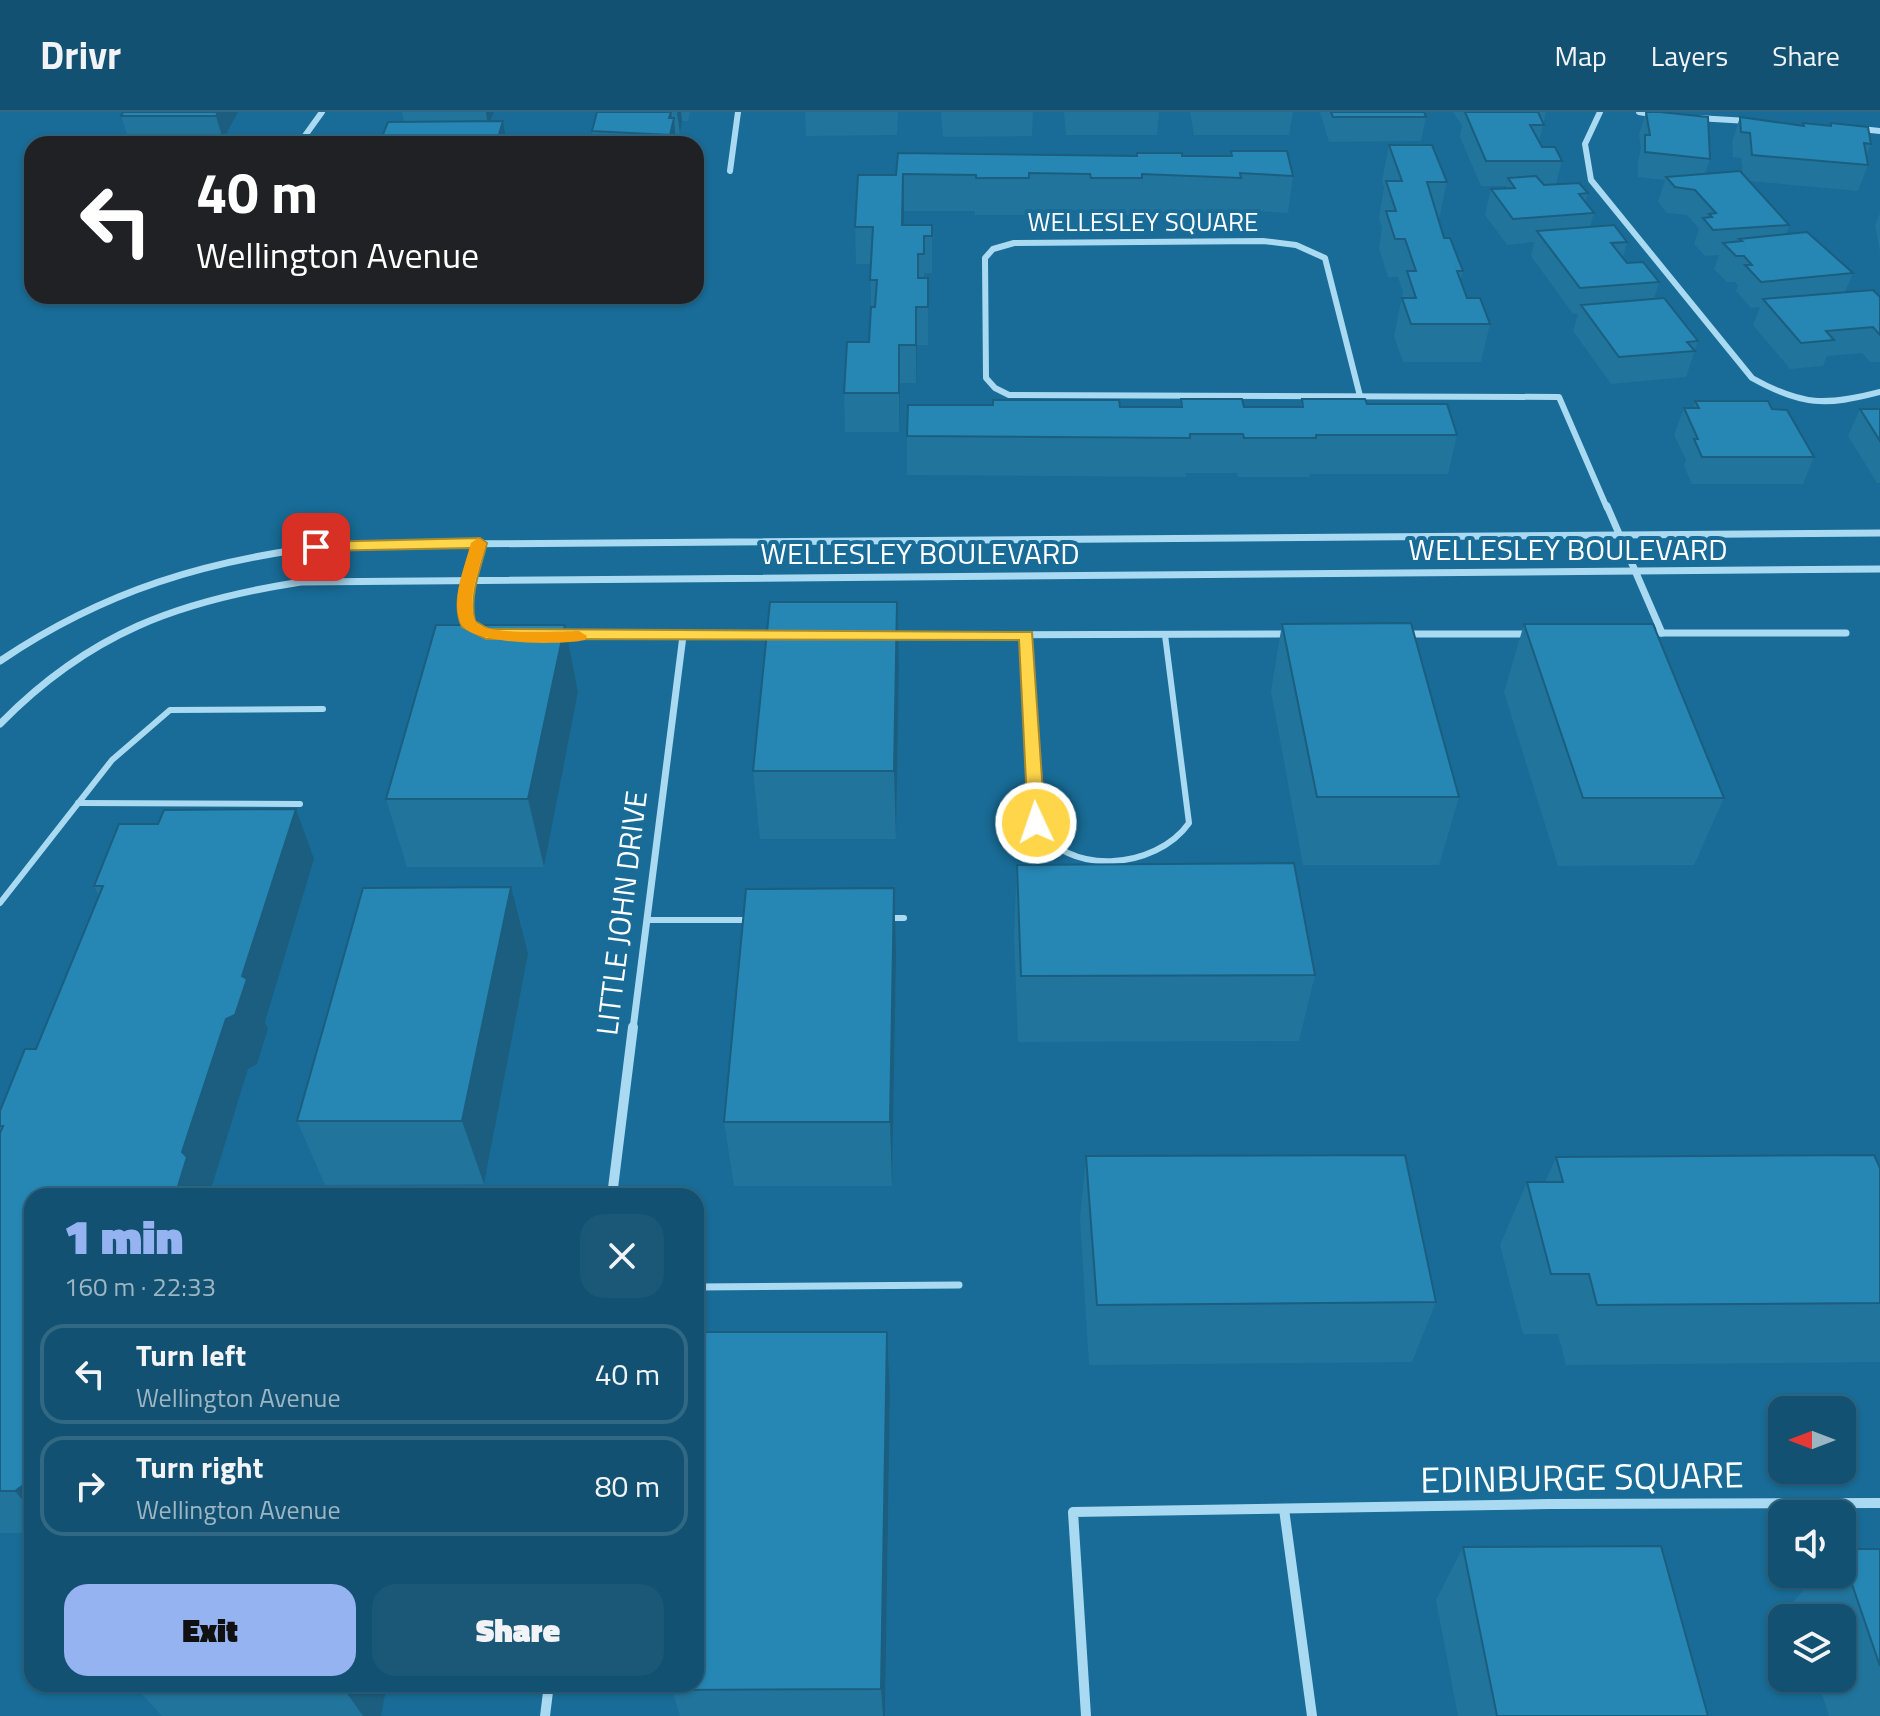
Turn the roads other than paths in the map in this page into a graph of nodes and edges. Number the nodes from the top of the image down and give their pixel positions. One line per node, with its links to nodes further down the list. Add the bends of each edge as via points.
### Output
1 (322, 112): 10 (street)
2 (738, 112): 11 (street)
3 (1600, 112): 12 (street, via 1585,144 1591,180 1752,378 1798,401 1827,405)
4 (1639, 112): 5 (street)
5 (1668, 115)
6 (1684, 117): 7 (street)
7 (1763, 122)
8 (1858, 129): 9 (street)
9 (1880, 131)
10 (305, 136)
11 (730, 171)
12 (1880, 392)
13 (1360, 396): 13 (street, WELLESLEY SQUARE, via 1325,258 1311,248 1263,241 1014,243 993,249 985,258 986,378 1009,395); 15 (street, via 1559,397)
14 (1880, 533): 15 (street, WELLESLEY BOULEVARD)
15 (1621, 535): 16 (street, WELLESLEY BOULEVARD); 18 (street)
16 (480, 543): 19 (street); 33 (street, WELLESLEY BOULEVARD, via 332,545 185,569 78,612)
17 (1880, 569): 18 (street, WELLESLEY BOULEVARD)
18 (1637, 571): 19 (street, WELLESLEY BOULEVARD); 21 (street)
19 (471, 580): 23 (street, via 465,600 468,623); 35 (street, WELLESLEY BOULEVARD, via 301,582 181,608 90,649 40,684)
20 (1631, 633): 21 (street)
21 (1662, 633): 22 (street)
22 (1846, 633)
23 (486, 634)
24 (1304, 634): 29 (street)
25 (1398, 634): 26 (street)
26 (1538, 634)
27 (886, 635): 28 (street)
28 (1026, 635): 29 (street); 29 (lane, via 1036,823 1047,842 1070,854 1130,859 1174,841 1189,823)
29 (1165, 635)
30 (549, 636): 31 (street)
31 (683, 636): 32 (street); 41 (street, LITTLE JOHN DRIVE)
32 (792, 636)
33 (0, 661)
34 (323, 709): 36 (lane, via 170,710 112,760)
35 (0, 724)
36 (78, 803): 37 (lane); 38 (lane)
37 (300, 804)
38 (0, 903)
39 (904, 918): 40 (lane)
40 (874, 919)
41 (647, 920): 42 (lane); 43 (street, LITTLE JOHN DRIVE)
42 (753, 920)
43 (613, 1188)
44 (959, 1285): 45 (lane)
45 (704, 1287)
46 (1880, 1503): 47 (street, EDINBURGE SQUARE)
47 (1284, 1509): 50 (street, EDINBURGE SQUARE, via 1073,1512); 51 (street)
48 (548, 1692): 49 (street)
49 (545, 1716)
50 (1086, 1716)
51 (1312, 1716)

